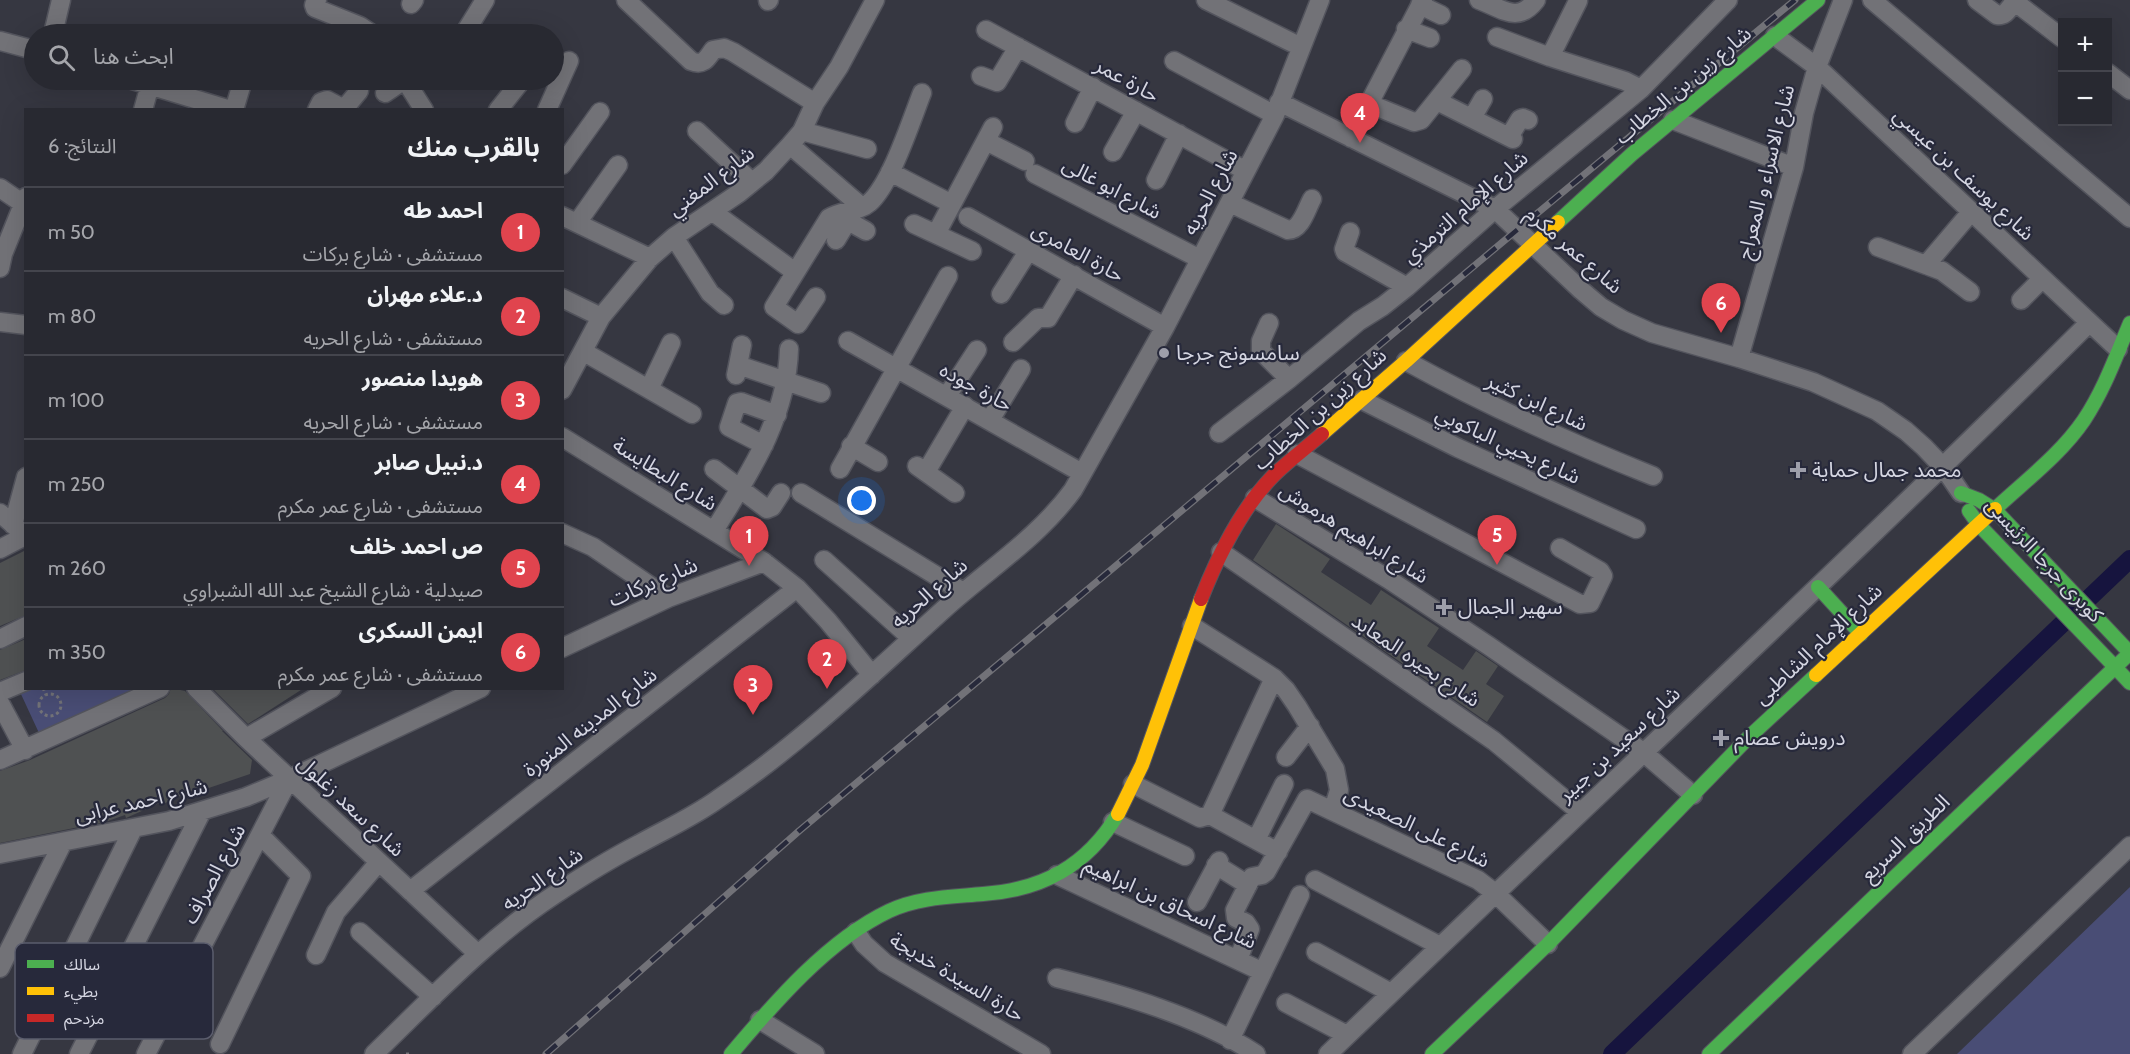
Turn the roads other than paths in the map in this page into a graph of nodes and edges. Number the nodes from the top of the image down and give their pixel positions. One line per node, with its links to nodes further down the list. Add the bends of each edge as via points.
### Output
1 (61, 0): 18 (street)
2 (317, 0): 19 (street, via 314,4 318,10)
3 (485, 0): 20 (street)
4 (626, 0): 54 (street, via 691,61 701,64 713,50 724,48)
5 (875, 0): 54 (street, شارع المغني)
6 (1206, 0): 30 (street)
7 (1320, 0): 30 (street, شارع الحريه)
8 (1479, 0): 9 (street, via 1520,14)
9 (1536, 0)
10 (1728, 0): 47 (street, شارع الإمام الترمذي)
11 (1818, 0): 24 (main road, شارع زين بن الخطاب)
12 (1843, 0): 34 (street, شارع الاسراء و المعراج)
13 (1872, 0): 96 (street)
14 (1977, 0): 23 (street, via 2001,16 2012,5 2019,4)
15 (1578, 1): 31 (street)
16 (1422, 3): 17 (street); 21 (street)
17 (1441, 15)
18 (55, 24)
19 (347, 24)
20 (470, 24)
21 (1406, 29): 26 (street); 55 (street)
22 (986, 30): 29 (street, حارة عمر)
23 (2058, 35)
24 (1775, 36): 34 (street, شارع يوسف بن عيسي); 70 (main road, شارع زين بن الخطاب)
25 (1497, 37): 31 (street)
26 (1430, 38)
27 (0, 41): 28 (street)
28 (24, 47)
29 (1018, 47): 37 (street, via 997,82); 39 (street, حارة عمر)
30 (1301, 47): 65 (street, شارع الحريه)
31 (1550, 57): 47 (street, via 1625,81)
32 (569, 61): 36 (street)
33 (1174, 62): 65 (street, شارع عمر مكرم)
34 (1817, 67): 81 (street, شارع الاسراء و المعراج); 94 (street, شارع يوسف بن عيسي)
35 (1462, 69): 53 (street)
36 (564, 72)
37 (981, 76)
38 (2112, 76): 48 (street)
39 (1093, 87): 66 (street, حارة عمر); 71 (street)
40 (149, 90): 56 (street)
41 (167, 90): 57 (street)
42 (240, 90): 58 (street)
43 (393, 90): 50 (street)
44 (415, 90): 62 (street)
45 (514, 90): 63 (street)
46 (556, 90): 64 (street)
47 (1641, 90): 91 (street, شارع الإمام الترمذي)
48 (2130, 90)
49 (359, 91): 61 (street)
50 (385, 93)
51 (922, 93): 82 (street)
52 (1482, 99): 68 (street)
53 (1437, 101): 55 (street, via 1418,122); 68 (street)
54 (815, 103): 73 (street, شارع المغني)
55 (1370, 104): 75 (street)
56 (144, 108)
57 (226, 108)
58 (234, 108)
59 (317, 108): 60 (street, via 327,100)
60 (342, 108)
61 (345, 108)
62 (423, 108)
63 (500, 108)
64 (548, 108)
65 (1277, 109): 75 (street, شارع عمر مكرم); 83 (street, شارع الحريه)
66 (1137, 111): 74 (street, حارة عمر); 78 (street)
67 (600, 112): 79 (street)
68 (1472, 118): 69 (street, via 1511,138 1520,119)
69 (1528, 120)
70 (1673, 120): 81 (street); 105 (main road, شارع زين بن الخطاب)
71 (1075, 123)
72 (697, 131): 85 (street)
73 (802, 131): 76 (street, شارع المغني); 77 (street)
74 (1179, 134): 83 (street, حارة عمر); 84 (street)
75 (1351, 138): 91 (street, شارع عمر مكرم)
76 (790, 145): 85 (street, شارع المغني); 93 (street)
77 (867, 149)
78 (1113, 152)
79 (564, 164)
80 (618, 165): 97 (street)
81 (1794, 167): 139 (street, شارع الاسراء و المعراج)
82 (891, 171): 90 (street); 93 (street, via 868,205)
83 (1246, 171): 89 (street, شارع الحريه)
84 (1156, 180)
85 (752, 182): 92 (street, شارع المغني)
86 (0, 188): 88 (street)
87 (1312, 199): 89 (street, via 1292,230)
88 (24, 200): 103 (street)
89 (1230, 203): 110 (street, شارع الحريه)
90 (952, 204): 101 (street); 110 (street, شارع ابو غالى, via 989,134 1030,167)
91 (1495, 208): 105 (street, شارع عمر مكرم); 117 (street, شارع الإمام الترمذي)
92 (712, 212): 102 (street, شارع المغني); 113 (street)
93 (855, 212): 99 (street); 104 (street); 113 (street, via 829,218)
94 (1971, 213): 111 (street); 116 (street, شارع يوسف بن عيسي)
95 (968, 217): 107 (street, حارة العامرى)
96 (2130, 218)
97 (570, 220): 109 (street)
98 (914, 224): 101 (street)
99 (866, 231)
100 (1350, 232): 117 (street, via 1345,252)
101 (936, 234): 108 (street)
102 (674, 237): 109 (street, شارع المغني); 123 (street, via 710,293)
103 (4, 240): 112 (street)
104 (836, 240)
105 (1533, 245): 139 (street, شارع عمر مكرم, via 1602,307 1623,320 1652,333); 140 (main road, شارع زين بن الخطاب)
106 (1878, 247): 111 (street)
107 (1029, 250): 114 (street, حارة العامرى); 119 (street)
108 (972, 251)
109 (650, 258): 124 (street, شارع المغني)
110 (1200, 259): 130 (street, شارع الحريه)
111 (1926, 265): 118 (street, via 1942,271)
112 (0, 268)
113 (795, 272): 120 (street, via 774,307 798,324)
114 (1074, 275): 130 (street, حارة العامرى); 132 (street, via 1048,318 1038,318)
115 (948, 276): 141 (street)
116 (2042, 279): 121 (street); 127 (street, شارع يوسف بن عيسي)
117 (1407, 287): 143 (street, شارع الإمام الترمذي)
118 (1970, 292)
119 (1001, 294)
120 (816, 297)
121 (2021, 300)
122 (566, 302): 124 (street)
123 (724, 305)
124 (601, 317): 138 (street, شارع المغني)
125 (0, 322): 129 (street)
126 (1269, 323): 143 (street, via 1261,351)
127 (2089, 323): 136 (street, شارع يوسف بن عيسي); 160 (street, شارع سعيد بن جبير)
128 (2130, 323): 136 (main road, شارع الإمام الشاطبى)
129 (24, 325)
130 (1165, 327): 163 (street, شارع الحريه)
131 (848, 341): 141 (street, حارة جوده)
132 (1013, 342)
133 (671, 343): 146 (street)
134 (742, 345): 144 (street, via 737,371)
135 (789, 349): 144 (street)
136 (2118, 349): 172 (main road, شارع الإمام الشاطبى, via 2083,421)
137 (977, 350): 148 (street)
138 (584, 352): 145 (street, شارع المغني); 146 (street)
139 (1739, 358): 160 (street, شارع عمر مكرم, via 1813,382 1877,411 1906,431)
140 (1406, 361): 149 (main road, شارع زين بن الخطاب); 164 (street, شارع ابن كثير, via 1526,423)
141 (897, 368): 148 (street, حارة جوده); 157 (street)
142 (1021, 369): 153 (street)
143 (1289, 379): 154 (street, شارع الإمام الترمذي)
144 (787, 380): 147 (street); 152 (street)
145 (564, 387)
146 (649, 389): 151 (street)
147 (821, 393)
148 (947, 396): 150 (street, حارة جوده)
149 (1362, 400): 158 (main road, شارع زين بن الخطاب); 175 (street, شارع يحيي الباكوبي)
150 (966, 406): 153 (street, حارة جوده); 169 (street, via 922,469)
151 (692, 414)
152 (777, 415): 156 (street); 156 (street, via 737,403 729,427)
153 (990, 420): 163 (street, حارة جوده)
154 (1219, 433)
155 (564, 438): 176 (street, شارع البطايسة)
156 (764, 446): 166 (street)
157 (851, 446): 159 (street); 162 (street)
158 (1297, 454): 171 (main road, شارع زين بن الخطاب); 178 (street, via 1580,604 1590,603 1603,576)
159 (878, 462)
160 (1944, 468): 170 (street, شارع عمر مكرم); 183 (street, شارع سعيد بن جبير)
161 (714, 469): 166 (street)
162 (840, 469)
163 (1082, 473): 185 (street, شارع الحريه, via 1057,512)
164 (1653, 476)
165 (24, 487): 174 (street)
166 (740, 488): 167 (street, via 767,509); 176 (street)
167 (781, 493)
168 (801, 493): 185 (street)
169 (955, 493)
170 (1961, 493): 172 (main road, كوبرى جرجا الرئيسى); 173 (main road, كوبرى جرجا الرئيسى)
171 (1255, 498): 180 (main road, شارع زين بن الخطاب); 208 (street, شارع ابراهيم هرموش, via 1388,579)
172 (1995, 510): 173 (main road, شارع الإمام الشاطبى); 193 (main road, كوبرى جرجا الرئيسى)
173 (1979, 525): 189 (main road, شارع الإمام الشاطبى); 194 (main road, كوبرى جرجا الرئيسى)
174 (16, 527): 179 (street)
175 (1636, 529)
176 (714, 531): 182 (street, شارع البطايسة)
177 (564, 534): 186 (street, via 593,547)
178 (1560, 548)
179 (0, 549)
180 (1221, 552): 187 (main road, شارع زين بن الخطاب); 217 (street, شارع بحيره المعابد, via 1494,741)
181 (824, 560): 190 (street)
182 (764, 562): 184 (street, شارع البطايسة); 186 (street, شارع بركات)
183 (1818, 587): 189 (main road); 208 (street, شارع سعيد بن جبير)
184 (796, 588): 195 (street, شارع البطايسة); 232 (street, شارع المدينه المنورة)
185 (963, 592): 190 (street, شارع الحريه)
186 (668, 598): 192 (street, شارع بركات)
187 (1192, 626): 196 (street); 212 (main road, شارع زين بن الخطاب)
188 (24, 627): 191 (street)
189 (1861, 634): 214 (main road, شارع الإمام الشاطبى, via 1749,737)
190 (911, 638): 195 (street, شارع الحريه)
191 (0, 639)
192 (564, 647)
193 (2130, 653): 194 (main road, الطريق السريع)
194 (2115, 667): 198 (main road, كوبرى جرجا الرئيسى); 270 (main road, الطريق السريع)
195 (872, 675): 244 (street, شارع الحريه, via 719,799 552,896)
196 (1274, 678): 205 (street); 218 (street)
197 (24, 682): 203 (street)
198 (2130, 683)
199 (156, 690): 207 (street)
200 (198, 690): 206 (street, شارع سعد زغلول)
201 (329, 690): 206 (street)
202 (477, 690): 211 (street)
203 (0, 692)
204 (0, 703): 207 (street)
205 (1310, 726): 209 (street); 215 (street, via 1338,780)
206 (246, 738): 211 (street, شارع سعد زغلول)
207 (25, 750): 210 (street)
208 (1642, 752): 214 (street, شارع ابراهيم هرموش); 217 (street, شارع سعيد بن جبير)
209 (1286, 757)
210 (0, 760)
211 (289, 779): 216 (street, شارع احمد عرابى); 221 (street, شارع الصراف); 228 (street, شارع سعد زغلول)
212 (1133, 784): 218 (street, via 1200,818); 219 (main road, شارع زين بن الخطاب)
213 (1284, 784): 222 (street)
214 (1693, 795): 241 (main road, شارع الإمام الشاطبى)
215 (1334, 810): 225 (street, شارع على الصعيدى, via 1307,799); 233 (street, شارع على الصعيدى, via 1478,880)
216 (202, 811): 220 (street, شارع احمد عرابى); 239 (street)
217 (1580, 812): 233 (street, شارع سعيد بن جبير)
218 (1210, 815): 222 (street)
219 (1113, 822): 227 (street); 229 (main road, شارع زين بن الخطاب, via 1085,856)
220 (133, 829): 223 (street, شارع احمد عرابى); 238 (street)
221 (260, 835): 240 (street, شارع الصراف); 259 (street, via 301,876)
222 (1256, 840): 225 (street)
223 (63, 842): 226 (street, شارع احمد عرابى); 247 (street)
224 (2130, 846): 271 (street)
225 (1278, 852): 231 (street, via 1266,872 1254,875)
226 (0, 854)
227 (1185, 856)
228 (379, 862): 232 (street, شارع سعد زغلول); 245 (street, via 336,912)
229 (1057, 875): 237 (main road, شارع زين بن الخطاب, via 1022,889 913,902 883,914); 246 (street, شارع اسحاق بن ابراهيم)
230 (1315, 880): 242 (street)
231 (1248, 885): 235 (street, via 1218,863); 246 (street, via 1234,914 1250,929)
232 (410, 891): 244 (street, شارع سعد زغلول)
233 (1495, 893): 241 (street, شارع على الصعيدى); 242 (street, شارع سعيد بن جبير)
234 (1300, 895): 248 (street)
235 (1197, 902)
236 (360, 932): 251 (street)
237 (856, 932): 253 (main road, شارع زين بن الخطاب, via 785,993); 260 (street, حارة السيدة خديجة, via 885,963)
238 (77, 943)
239 (135, 943)
240 (204, 943)
241 (1548, 944): 269 (main road, شارع الإمام الشاطبى)
242 (1440, 946): 250 (street, شارع سعيد بن جبير)
243 (1316, 952): 250 (street)
244 (478, 954): 251 (street, شارع الحريه)
245 (316, 955)
246 (1239, 960): 248 (street, شارع اسحاق بن ابراهيم)
247 (0, 968)
248 (1263, 972): 258 (street)
249 (1057, 978): 258 (street, via 1144,1004)
250 (1391, 993): 254 (street, شارع سعيد بن جبير)
251 (433, 997): 264 (street, شارع الحريه)
252 (1286, 1003): 254 (street)
253 (760, 1020): 265 (main road, شارع زين بن الخطاب); 266 (street)
254 (1347, 1035): 268 (street, شارع سعيد بن جبير)
255 (29, 1039): 261 (street)
256 (86, 1039): 262 (street)
257 (154, 1039): 263 (street, شارع الصراف)
258 (1230, 1040): 267 (street)
259 (220, 1044)
260 (1030, 1051)
261 (22, 1054)
262 (78, 1054)
263 (146, 1054)
264 (374, 1054)
265 (731, 1054)
266 (815, 1054)
267 (1256, 1054)
268 (1328, 1054)
269 (1432, 1054)
270 (1709, 1054)
271 (1912, 1054)

